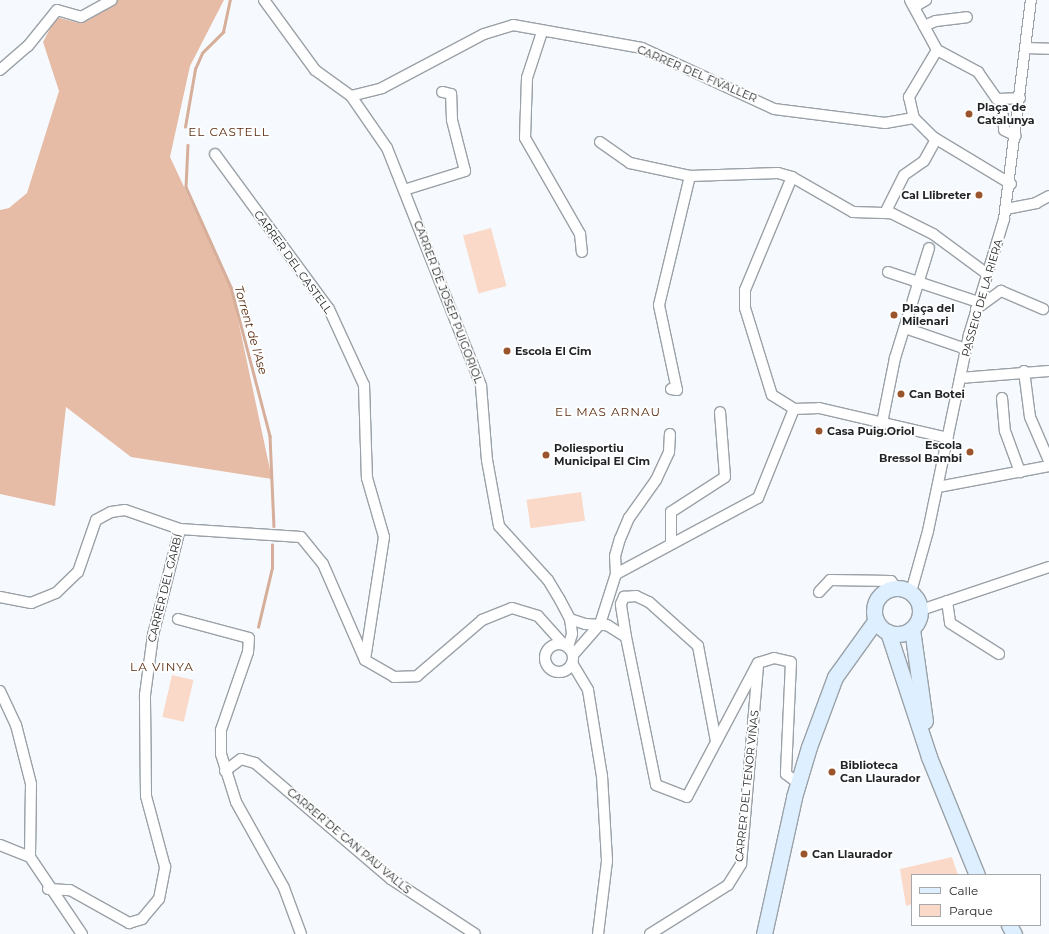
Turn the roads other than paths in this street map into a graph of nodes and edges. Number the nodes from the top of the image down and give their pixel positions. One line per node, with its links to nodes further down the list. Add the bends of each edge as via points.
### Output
1 (112, 0): 6 (street, via 81,17)
2 (264, 0): 15 (street, CARRER DE JOSEP PUIGORIOL, via 315,70)
3 (926, 0): 5 (street)
4 (1031, 0): 10 (street, PASSEIG DE LA RIERA)
5 (912, 3): 8 (street)
6 (57, 5): 13 (street, via 28,46)
7 (967, 17): 8 (street, via 936,21)
8 (924, 26): 12 (street)
9 (542, 32): 15 (street, CARRER DEL FIVALLER, via 513,25 484,34 382,88); 18 (street, CARRER DEL FIVALLER, via 642,48 774,109 885,124); 33 (street, via 527,78 525,138 580,234)
10 (1025, 48): 11 (street); 16 (street, PASSEIG DE LA RIERA)
11 (1049, 49)
12 (937, 50): 17 (street, via 978,72 997,99); 18 (street, via 909,97)
13 (0, 70)
14 (442, 92): 26 (street, via 451,94 452,120 465,171)
15 (351, 96): 26 (street, CARRER DE JOSEP PUIGORIOL, via 387,148)
16 (1020, 98): 17 (street); 19 (street, PASSEIG DE LA RIERA)
17 (1001, 99): 19 (street, via 1004,130)
18 (914, 118): 20 (street)
19 (1016, 136): 25 (street, PASSEIG DE LA RIERA)
20 (936, 139): 25 (street); 31 (street, via 924,161 904,175)
21 (600, 142): 23 (street, via 630,163)
22 (215, 154): 78 (street, CARRER DEL CASTELL, via 329,309 364,385 367,478 384,538)
23 (690, 176): 24 (street, via 778,173); 44 (street, via 659,305 677,390)
24 (792, 177): 31 (street, via 854,212); 46 (street, via 745,290 745,308 772,395)
25 (1011, 184): 30 (street, PASSEIG DE LA RIERA)
26 (404, 190): 66 (street, CARRER DE JOSEP PUIGORIOL, via 481,386 487,460 499,526 548,580)
27 (1049, 196): 28 (street)
28 (1036, 203): 29 (street); 30 (street)
29 (1049, 206)
30 (1006, 209): 35 (street, PASSEIG DE LA RIERA)
31 (885, 213): 35 (street, via 933,234)
32 (929, 248): 36 (street)
33 (582, 252)
34 (888, 272): 36 (street)
35 (987, 274): 37 (street, PASSEIG DE LA RIERA)
36 (918, 282): 37 (street); 48 (street, via 895,358)
37 (977, 306): 38 (street, via 1001,291); 40 (street, PASSEIG DE LA RIERA)
38 (1043, 310)
39 (908, 329): 40 (street)
40 (966, 349): 43 (street, PASSEIG DE LA RIERA)
41 (1024, 371): 42 (street); 43 (street); 51 (street, via 1030,417)
42 (1049, 371)
43 (960, 378): 50 (street, PASSEIG DE LA RIERA)
44 (671, 389)
45 (1002, 398): 53 (street, via 1005,431)
46 (794, 409): 48 (street, via 819,408); 56 (street, via 758,498)
47 (720, 412): 56 (street, via 725,477 671,512)
48 (882, 423): 50 (street)
49 (670, 434): 58 (street, via 669,452 656,480 629,518 620,539 615,556)
50 (948, 438): 54 (street, PASSEIG DE LA RIERA)
51 (1049, 461)
52 (1049, 466): 53 (street)
53 (1020, 472): 54 (street)
54 (938, 487): 61 (street, PASSEIG DE LA RIERA)
55 (180, 528): 62 (street, via 125,510 111,512 96,520 78,572 56,593 31,603); 78 (street, via 301,537 323,564); 90 (street, CARRER DEL GARBÍ, via 153,635 146,695 146,796 165,868 159,899 142,919 129,923 70,890)
56 (671, 544): 58 (street)
57 (1049, 567): 63 (street)
58 (616, 574): 69 (street)
59 (896, 588): 60 (street, via 891,581 830,580); 61 (street); 67 (street, via 882,594 876,601)
60 (819, 592)
61 (911, 592): 64 (street)
62 (0, 597)
63 (947, 601): 64 (street); 77 (street, via 950,623)
64 (921, 610): 70 (street)
65 (178, 619): 85 (street, via 249,638 248,652 221,730)
66 (570, 619): 69 (street, via 585,624); 71 (street, CARRER DE JOSEP PUIGORIOL)
67 (876, 620): 72 (street); 86 (street, via 848,654 832,684)
68 (545, 624): 73 (street); 75 (street); 78 (street, via 524,609 497,612 470,628 416,676 394,677)
69 (600, 624): 74 (street); 76 (street)
70 (912, 629): 72 (street, via 900,634); 84 (street)
71 (571, 630): 73 (street); 76 (street, CARRER DE JOSEP PUIGORIOL)
72 (888, 632): 84 (street)
73 (555, 633): 76 (street)
74 (626, 637): 83 (street, via 621,604 624,597 636,596 649,602 698,646); 83 (street, via 656,784 687,797)
75 (549, 648): 76 (street); 80 (street, via 545,656 548,666 555,671)
76 (569, 652): 80 (street); 81 (street)
77 (999, 654)
78 (365, 660)
79 (758, 663): 83 (street); 86 (street, via 774,658 791,662 786,774); 95 (street, CARRER DEL TENOR VIÑAS, via 741,864 728,885)
80 (565, 671): 81 (street)
81 (580, 677): 94 (street, via 588,690 602,776 607,860)
82 (0, 691): 88 (street, via 16,725 31,784)
83 (716, 741)
84 (929, 757): 89 (street)
85 (225, 771): 92 (street, via 247,825 284,888); 93 (street, CARRER DE CAN PAU VALLS, via 241,759 255,763 391,879)
86 (798, 783): 96 (street)
87 (0, 845): 88 (street)
88 (30, 857): 90 (street)
89 (977, 874)
90 (48, 889): 91 (street)
91 (82, 934)
92 (301, 934)
93 (475, 934)
94 (598, 934)
95 (650, 934)
96 (764, 934)

